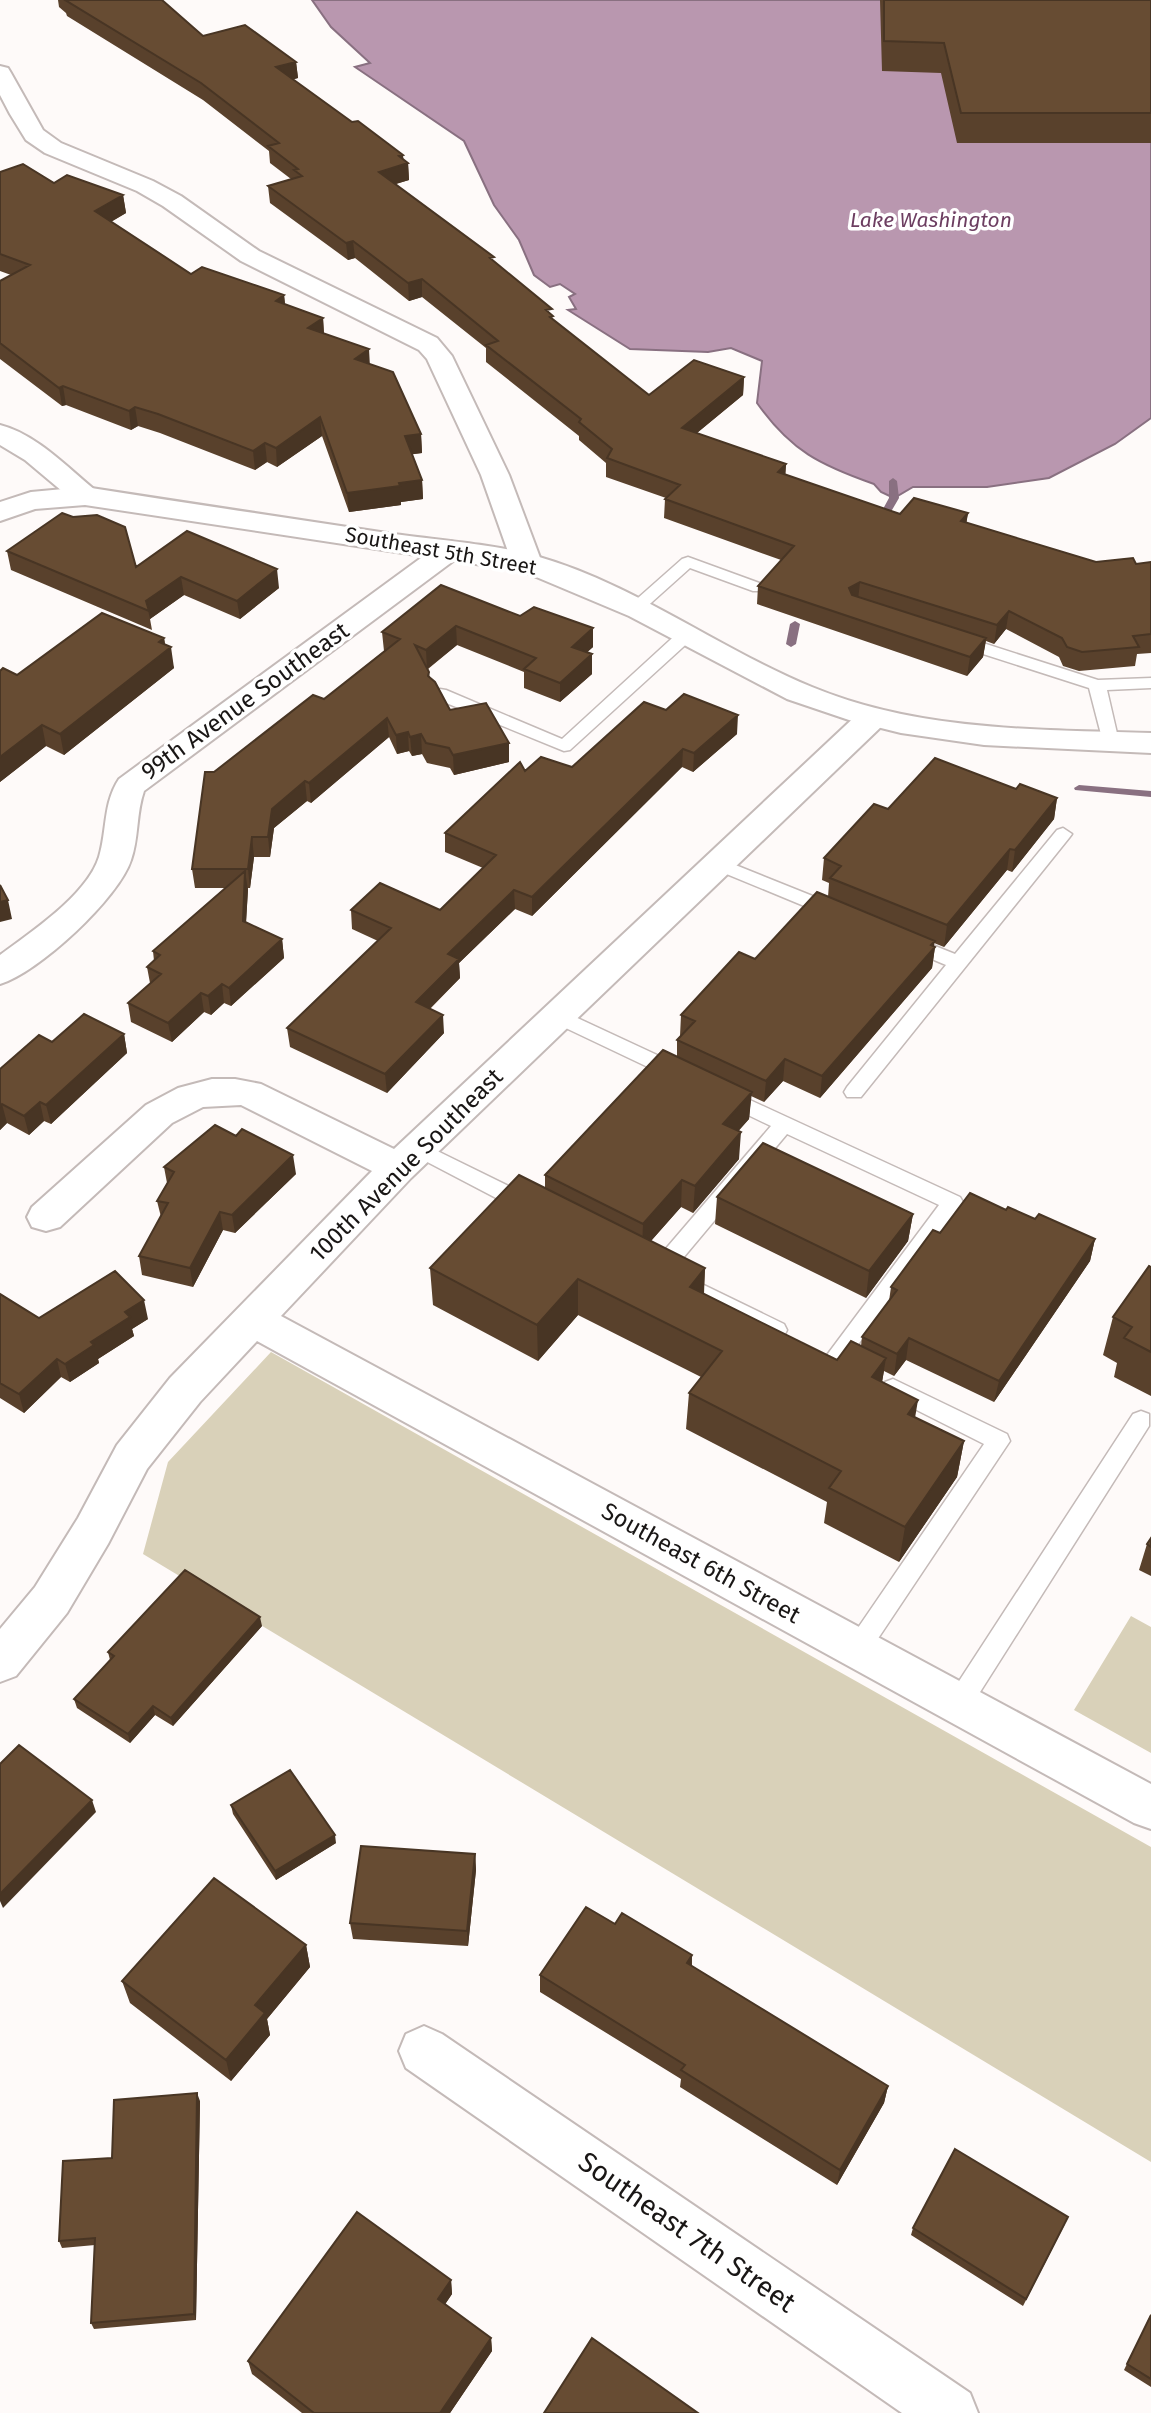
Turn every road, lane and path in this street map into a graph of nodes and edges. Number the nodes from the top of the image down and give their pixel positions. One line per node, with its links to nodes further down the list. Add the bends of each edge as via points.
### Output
1 (0, 73): 6 (street, via 34,135 53,148 145,186 250,256 428,344 439,356 495,475)
2 (0, 433): 3 (street, via 35,454)
3 (85, 496): 4 (street, Southeast 5th Street, via 31,501); 5 (street, Southeast 5th Street)
4 (0, 512)
5 (450, 550): 6 (street, Southeast 5th Street); 22 (street, 99th Avenue Southeast, via 130,786 110,871 69,917)
6 (527, 563): 8 (street, Southeast 5th Street)
7 (759, 588): 8 (lane, via 688,562)
8 (636, 608): 9 (street, Southeast 5th Street)
9 (687, 635): 13 (lane, via 564,746); 14 (street, Southeast 5th Street, via 767,678)
10 (948, 637): 12 (lane)
11 (1151, 683): 12 (lane)
12 (1097, 685): 15 (lane)
13 (440, 694)
14 (872, 718): 15 (street, Southeast 5th Street, via 956,732); 18 (street, 100th Avenue Southeast)
15 (1110, 742): 16 (street, Southeast 5th Street)
16 (1151, 743)
17 (1063, 834): 21 (lane)
18 (718, 864): 19 (lane); 23 (street, 100th Avenue Southeast)
19 (844, 916)
20 (895, 937): 21 (lane)
21 (958, 963): 24 (lane)
22 (0, 972)
23 (558, 1016): 25 (lane); 26 (street, 100th Avenue Southeast)
24 (854, 1093)
25 (784, 1124): 30 (lane); 32 (lane, via 953,1202)
26 (408, 1158): 27 (lane); 28 (street, via 248,1093 201,1093 179,1100 159,1114); 31 (street, 100th Avenue Southeast)
27 (539, 1210)
28 (46, 1217)
29 (635, 1259): 30 (lane)
30 (659, 1272): 32 (lane)
31 (252, 1319): 34 (street, Southeast 6th Street); 35 (street, 100th Avenue Southeast, via 185,1390 132,1457 51,1600)
32 (835, 1359): 34 (lane, via 999,1441)
33 (1141, 1420): 36 (lane)
34 (858, 1648): 36 (street, Southeast 6th Street)
35 (0, 1662)
36 (959, 1703): 37 (street, Southeast 6th Street)
37 (1151, 1808)
38 (424, 2051): 39 (street, Southeast 7th Street)
39 (950, 2413)

